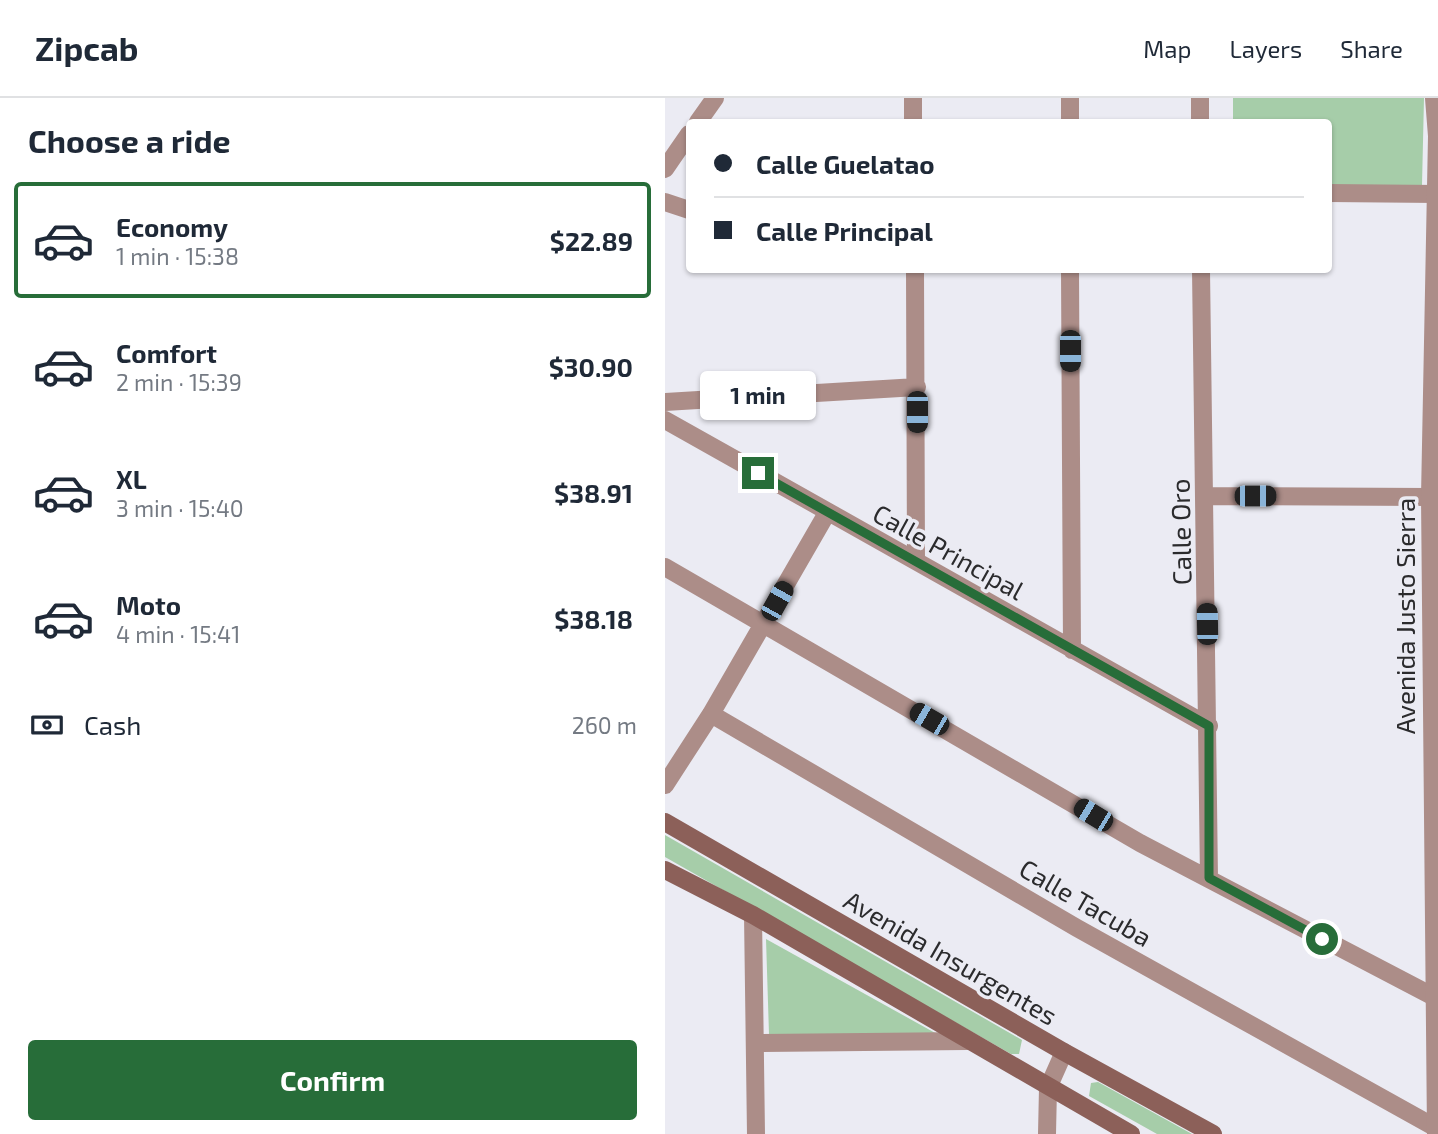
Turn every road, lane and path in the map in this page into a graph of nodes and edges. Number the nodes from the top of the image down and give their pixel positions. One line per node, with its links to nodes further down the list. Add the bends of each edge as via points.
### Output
1 (715, 98): 6 (street)
2 (913, 98): 7 (street)
3 (1070, 98): 8 (street)
4 (1200, 98): 9 (street)
5 (1434, 98): 13 (street, Avenida Justo Sierra)
6 (700, 119)
7 (913, 119)
8 (1070, 119)
9 (1200, 119)
10 (686, 138): 11 (street)
11 (665, 169)
12 (1332, 193): 13 (street)
13 (1436, 193): 23 (street, Avenida Justo Sierra)
14 (665, 202): 15 (street)
15 (686, 209)
16 (915, 273): 19 (street)
17 (1070, 273): 28 (street)
18 (1201, 273): 22 (street, Calle Oro)
19 (917, 387): 20 (street); 25 (street)
20 (665, 402)
21 (665, 420): 24 (street, Calle Principal)
22 (1205, 496): 23 (street); 31 (street, Calle Oro)
23 (1430, 497): 29 (street, Avenida Justo Sierra)
24 (827, 513): 25 (street, Calle Principal); 27 (street)
25 (916, 561): 28 (street, Calle Principal)
26 (665, 568): 27 (street)
27 (764, 623): 30 (street); 36 (street)
28 (1072, 650): 31 (street, Calle Principal)
29 (1435, 682): 32 (street, Avenida Justo Sierra)
30 (711, 714): 33 (street); 43 (street, Calle Tacuba, via 1077,928)
31 (1209, 726): 36 (street, Calle Oro)
32 (1434, 761): 38 (street, Avenida Justo Sierra)
33 (665, 785)
34 (665, 822): 41 (main road, Avenida Insurgentes)
35 (665, 870): 37 (main road)
36 (1209, 878): 38 (street)
37 (753, 915): 39 (main road); 40 (street)
38 (1436, 999): 43 (street, Avenida Justo Sierra)
39 (967, 1041): 40 (street); 42 (main road)
40 (755, 1043): 44 (street)
41 (1065, 1052): 42 (street); 47 (main road, Avenida Insurgentes)
42 (1048, 1088): 45 (street); 46 (main road)
43 (1438, 1129): 48 (street, Avenida Justo Sierra)
44 (756, 1134)
45 (1047, 1134)
46 (1131, 1134)
47 (1213, 1134)
48 (1436, 1134)

